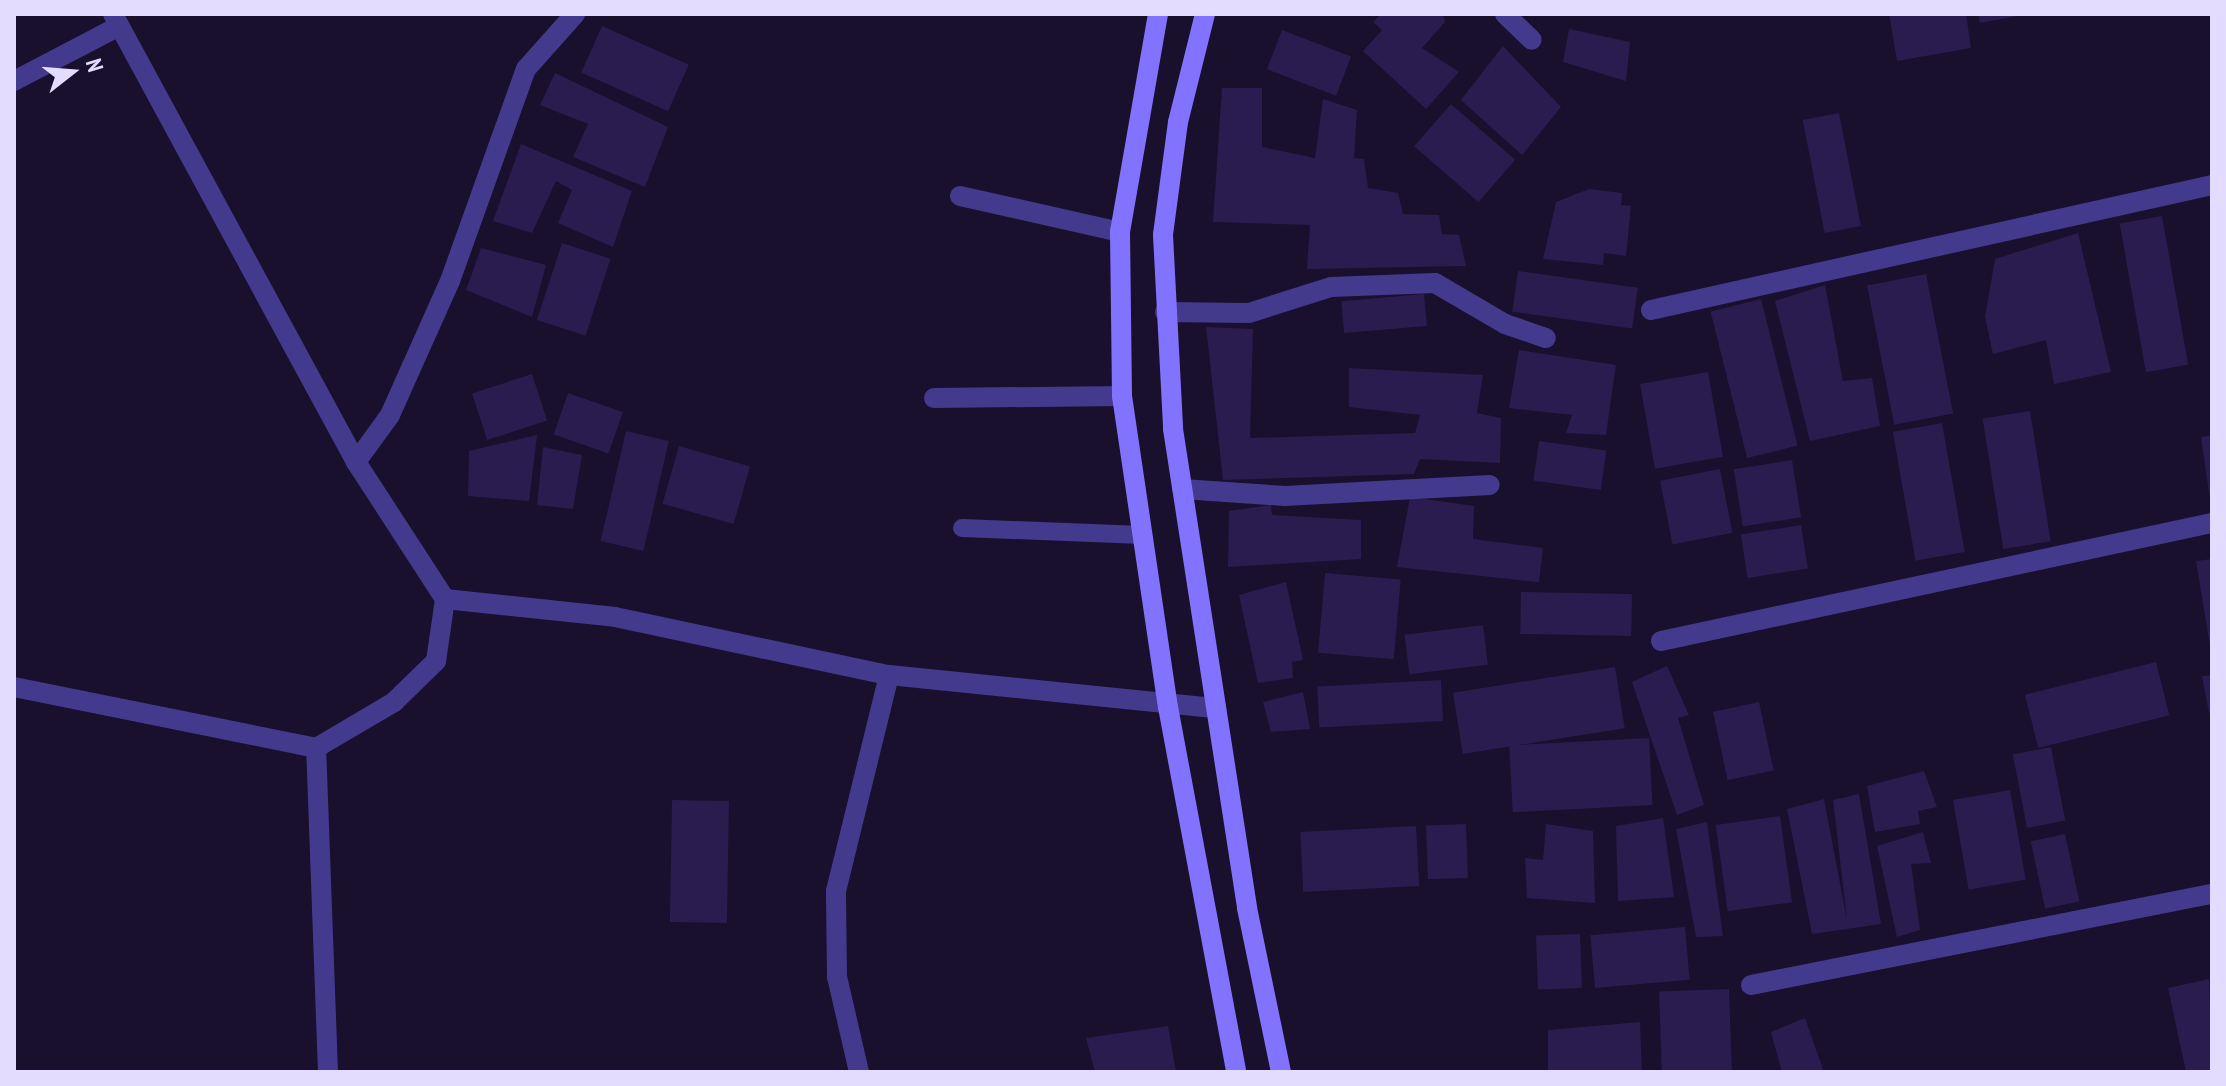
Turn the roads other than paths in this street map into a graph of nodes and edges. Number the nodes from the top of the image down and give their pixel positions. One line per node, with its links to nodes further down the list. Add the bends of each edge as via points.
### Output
1 (575, 14): 16 (street, via 526,69 450,281 390,415)
2 (1158, 14): 10 (main road)
3 (1205, 14): 12 (main road, via 1172,164 1163,235)
4 (1505, 14): 6 (street)
5 (116, 20): 7 (street); 16 (street)
6 (1532, 40)
7 (14, 81)
8 (2212, 185): 11 (street)
9 (960, 196): 10 (street)
10 (1120, 232): 14 (main road)
11 (1651, 310)
12 (1165, 312): 13 (street, via 1249,313 1331,287 1435,283 1505,324); 18 (main road)
13 (1546, 338)
14 (1122, 396): 15 (street); 21 (main road)
15 (934, 398)
16 (356, 462): 22 (street)
17 (1490, 485): 18 (street, via 1285,496)
18 (1182, 489): 27 (main road)
19 (2212, 523): 23 (street)
20 (962, 528): 21 (lane)
21 (1142, 535): 26 (main road)
22 (445, 599): 24 (street, via 615,617); 28 (street, via 436,661 394,702)
23 (1661, 641)
24 (889, 675): 26 (street); 32 (street, via 836,891 837,977)
25 (14, 687): 28 (street)
26 (1168, 707): 27 (street); 33 (main road)
27 (1216, 708): 34 (main road)
28 (316, 748): 31 (street)
29 (2212, 894): 30 (street)
30 (1751, 985)
31 (328, 1072)
32 (859, 1072)
33 (1236, 1072)
34 (1281, 1072)

